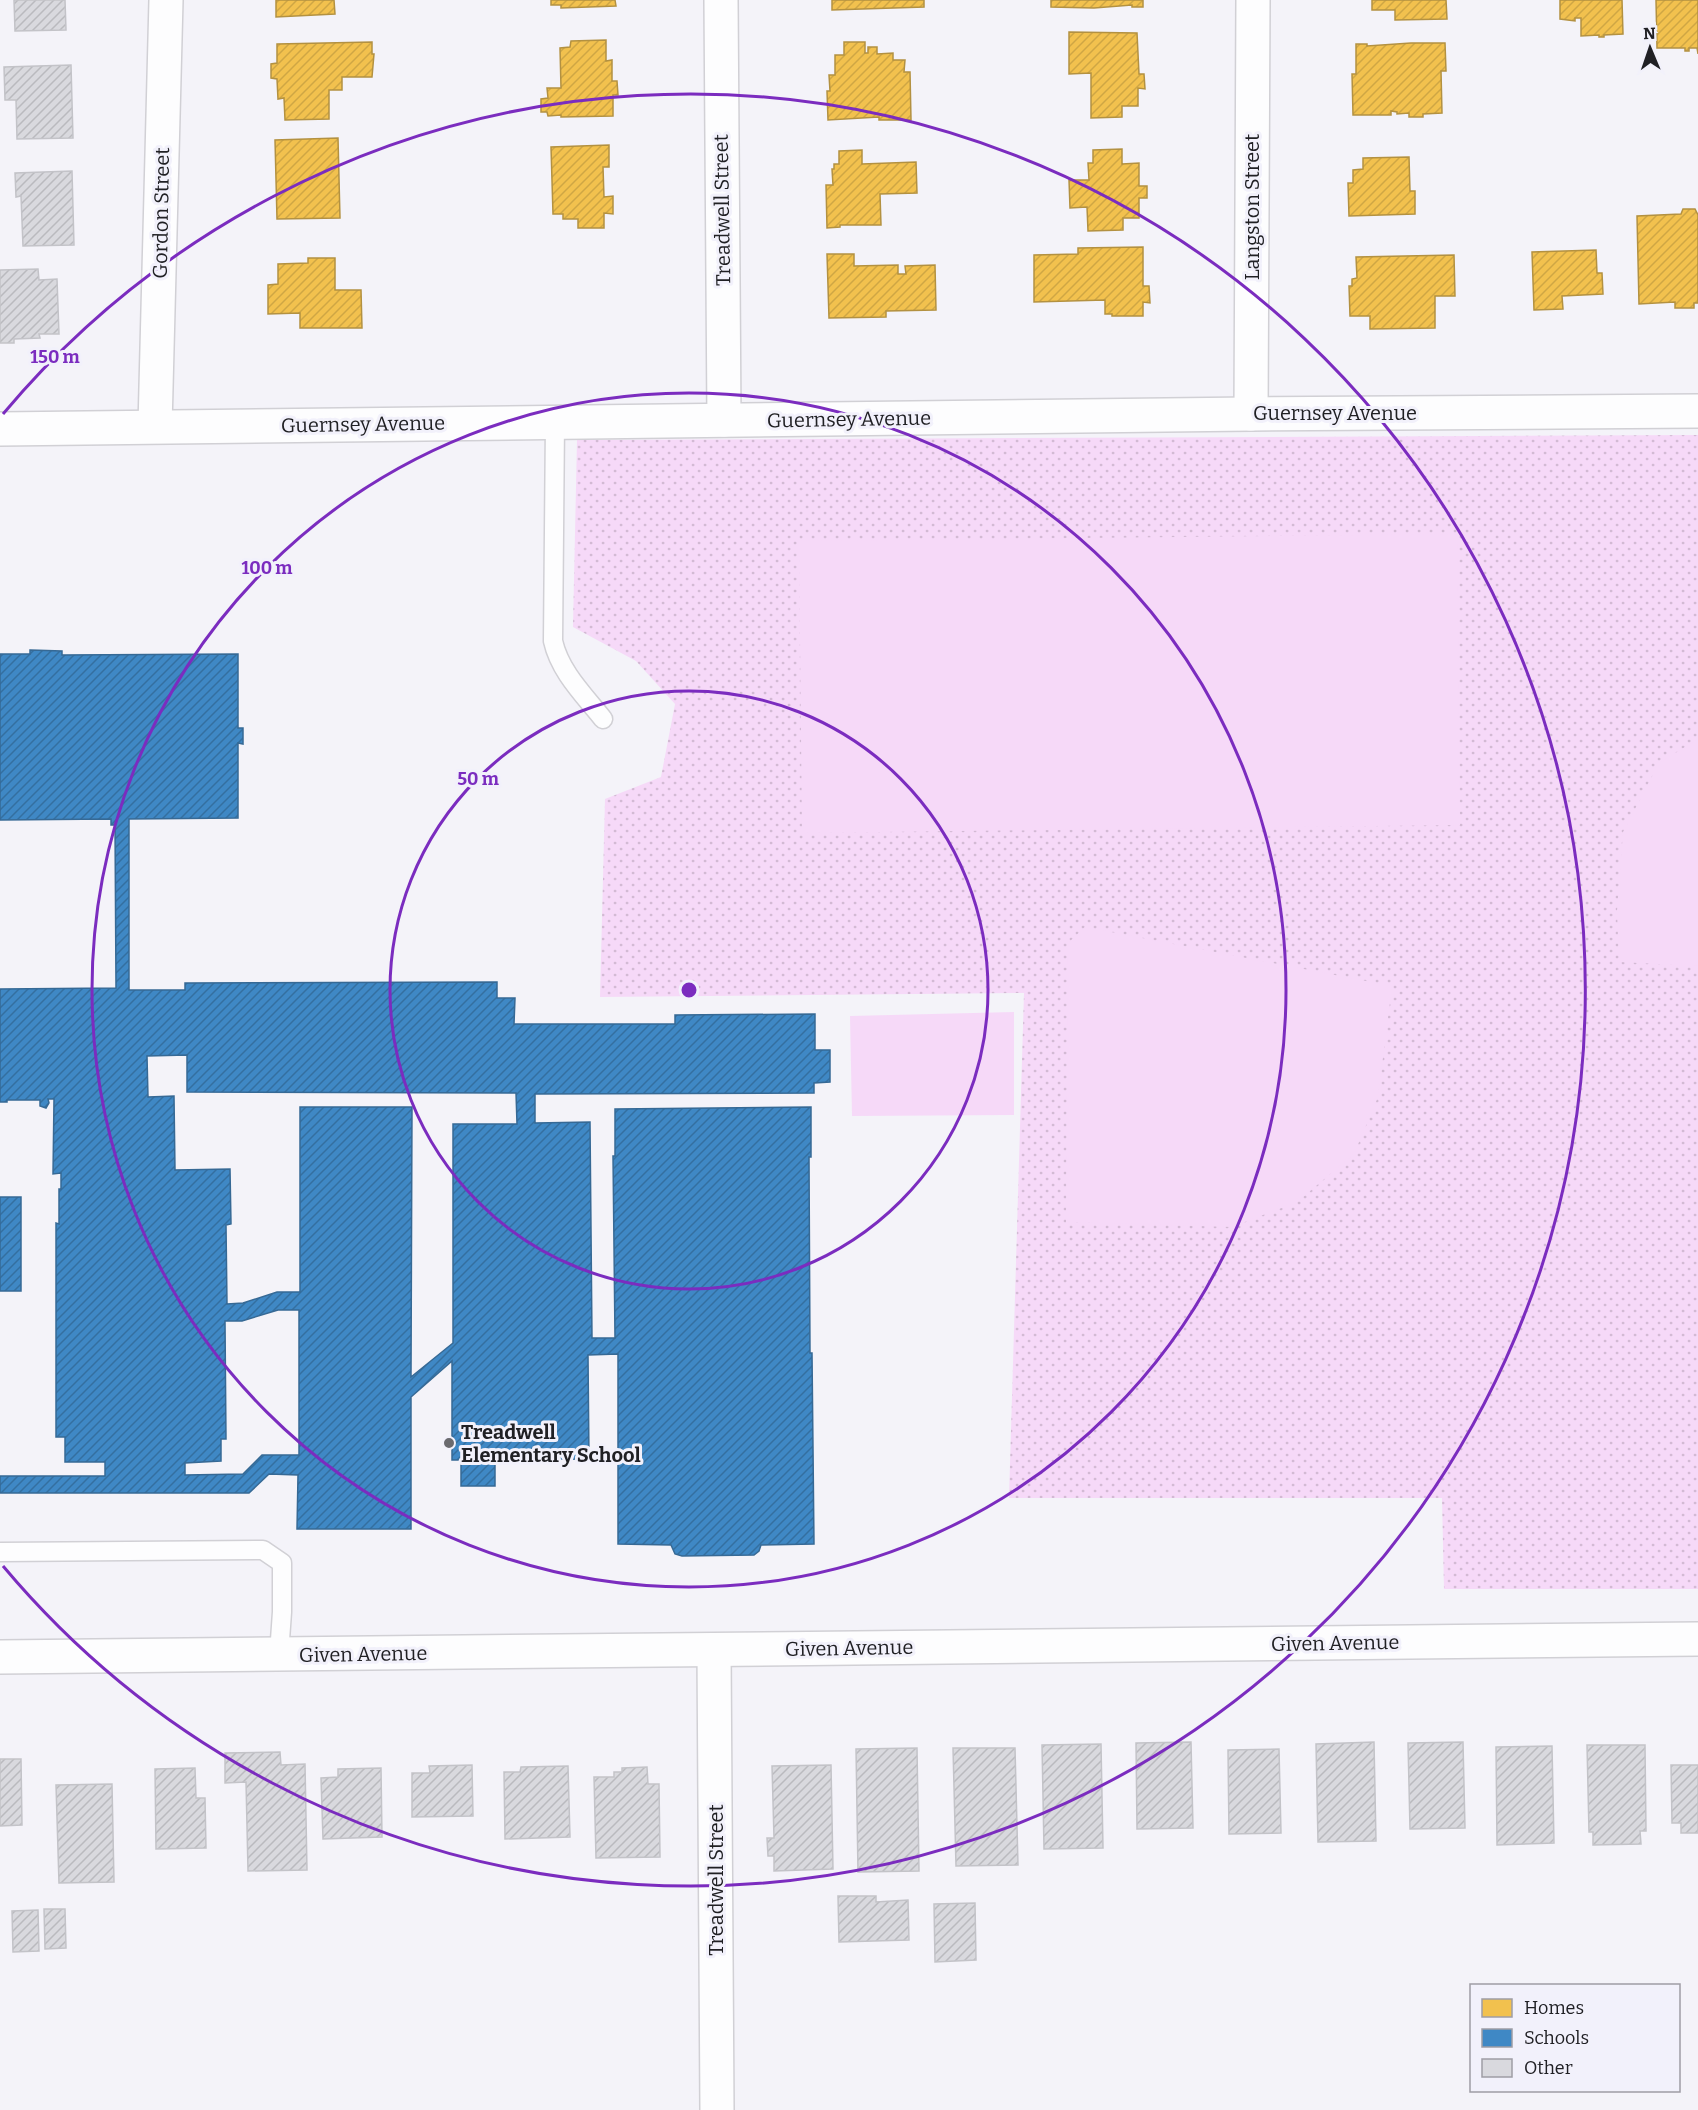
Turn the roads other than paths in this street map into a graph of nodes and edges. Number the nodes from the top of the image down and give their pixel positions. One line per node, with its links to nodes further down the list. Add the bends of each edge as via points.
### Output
1 (166, 0): 8 (street, Gordon Street)
2 (721, 0): 6 (street, Treadwell Street)
3 (1253, 0): 5 (street, Langston Street)
4 (1698, 411): 5 (street, Guernsey Avenue)
5 (1251, 414): 6 (street, Guernsey Avenue)
6 (724, 420): 7 (street, Guernsey Avenue)
7 (555, 423): 8 (street, Guernsey Avenue); 10 (lane, via 553,641 562,666)
8 (155, 426): 9 (street, Guernsey Avenue)
9 (0, 429)
10 (603, 719)
11 (0, 1552): 14 (lane, via 263,1550 282,1563)
12 (1698, 1639): 13 (street, Given Avenue)
13 (714, 1650): 14 (street, Given Avenue); 16 (street, Treadwell Street)
14 (279, 1654): 15 (street, Given Avenue)
15 (0, 1657)
16 (717, 2110)

